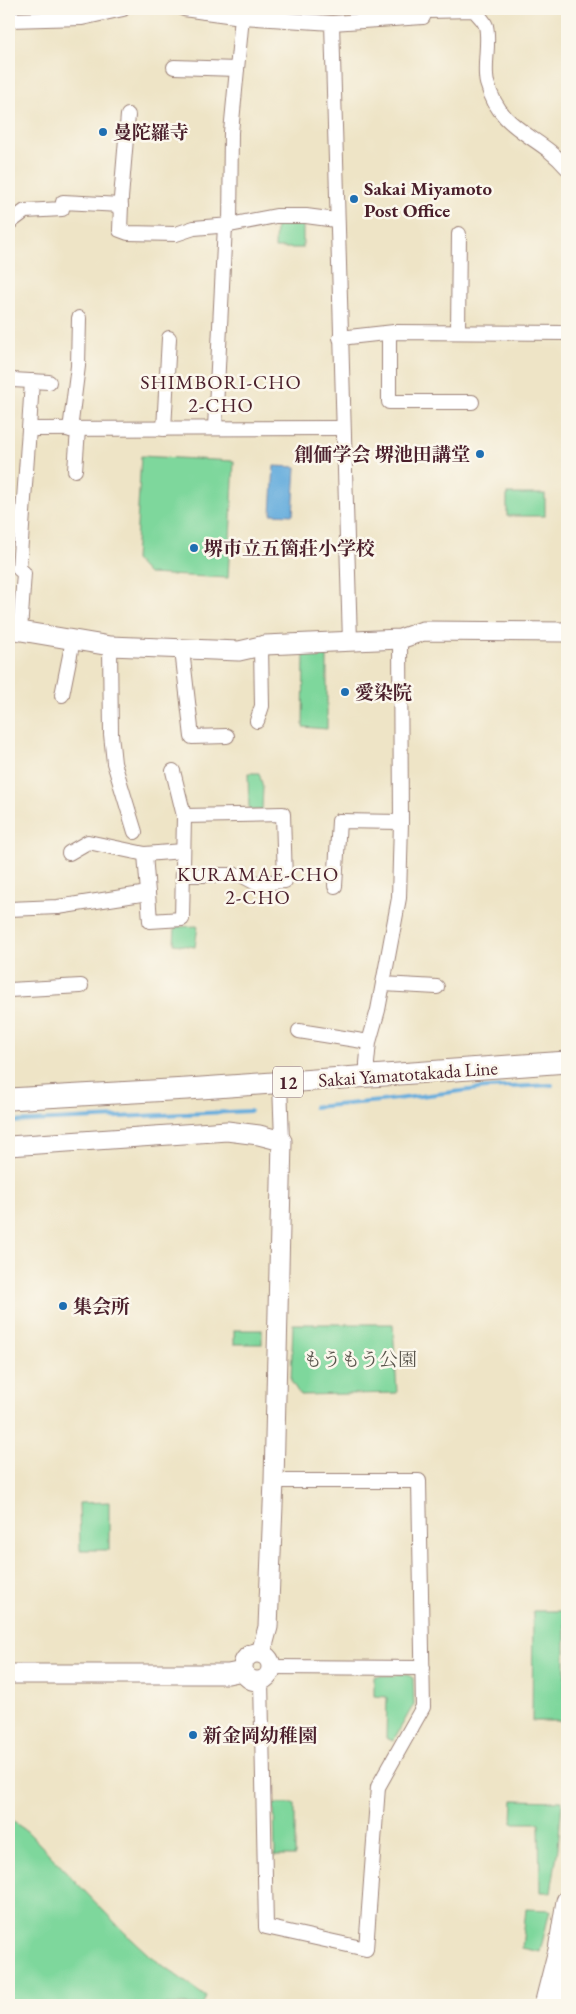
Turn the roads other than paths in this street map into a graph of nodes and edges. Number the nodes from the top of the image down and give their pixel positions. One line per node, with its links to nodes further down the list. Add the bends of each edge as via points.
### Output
1 (123, 9): 7 (street, via 82,18)
2 (184, 9): 3 (street)
3 (204, 10): 6 (street)
4 (426, 10): 8 (street, via 424,17 411,19); 12 (street, via 474,10 481,17 486,26 487,81 495,105 508,122 551,152)
5 (259, 13): 6 (street); 8 (street)
6 (242, 17): 10 (street)
7 (9, 20)
8 (332, 23): 14 (street)
9 (174, 67): 10 (street)
10 (237, 69): 16 (street)
11 (128, 115): 13 (street)
12 (567, 168)
13 (120, 210): 15 (street, via 121,205 63,202 62,209 25,211); 16 (street, via 120,230 128,233 176,234 194,228)
14 (336, 220): 16 (street, via 276,216); 23 (street)
15 (9, 222)
16 (228, 225): 29 (street)
17 (459, 234): 19 (street)
18 (79, 318): 32 (street)
19 (458, 332): 20 (street); 21 (street)
20 (389, 333): 23 (street); 27 (street, via 389,402)
21 (567, 333)
22 (169, 338): 28 (street)
23 (340, 338): 30 (street)
24 (12, 380): 25 (street)
25 (32, 381): 26 (street); 31 (street)
26 (48, 382)
27 (472, 402)
28 (164, 428): 29 (street); 32 (street)
29 (215, 428): 30 (street)
30 (343, 428): 39 (street)
31 (29, 429): 32 (street); 34 (street)
32 (74, 430): 33 (street)
33 (75, 470)
34 (14, 568): 35 (street, via 24,573)
35 (15, 630): 38 (street)
36 (567, 632): 37 (street, via 423,631)
37 (400, 639): 39 (street); 48 (street)
38 (73, 640): 40 (street); 43 (street)
39 (350, 642): 41 (street)
40 (110, 646): 42 (street); 49 (street, via 114,763)
41 (261, 646): 42 (street, via 239,651); 44 (street, via 262,706)
42 (182, 650): 45 (street, via 192,737)
43 (62, 694)
44 (257, 722)
45 (227, 736)
46 (173, 771): 47 (street)
47 (184, 816): 50 (street); 53 (street, via 283,814 285,881 256,883 241,875)
48 (401, 822): 54 (street, via 339,821); 57 (street, via 399,898)
49 (135, 832)
50 (184, 851): 52 (street); 53 (street)
51 (69, 853): 52 (street, via 88,842)
52 (145, 854): 55 (street)
53 (183, 875): 55 (street, via 182,919 150,921)
54 (335, 886)
55 (148, 893): 56 (street, via 58,907)
56 (9, 909)
57 (383, 984): 59 (street); 62 (street)
58 (81, 986): 60 (street)
59 (437, 987)
60 (9, 990)
61 (299, 1031): 62 (street)
62 (369, 1042): 64 (street)
63 (567, 1062): 64 (main road, Sakai Yamatotakada Line / 12)
64 (367, 1076): 65 (main road, Sakai Yamatotakada Line / 12)
65 (280, 1083): 66 (main road, Sakai Yamatotakada Line / 12); 67 (street)
66 (9, 1099)
67 (282, 1141): 68 (street, via 227,1131); 69 (street)
68 (9, 1146)
69 (274, 1482): 70 (street); 71 (street, via 419,1481)
70 (264, 1667): 71 (street); 71 (street, via 266,1927 366,1949 378,1787 423,1707); 72 (street, via 250,1679); 72 (street, via 254,1653 246,1658)
71 (423, 1668)
72 (243, 1671): 73 (street, via 228,1674)
73 (9, 1674)
74 (567, 1901): 76 (main road)
75 (567, 1976): 77 (main road)
76 (545, 2005)
77 (560, 2005)

